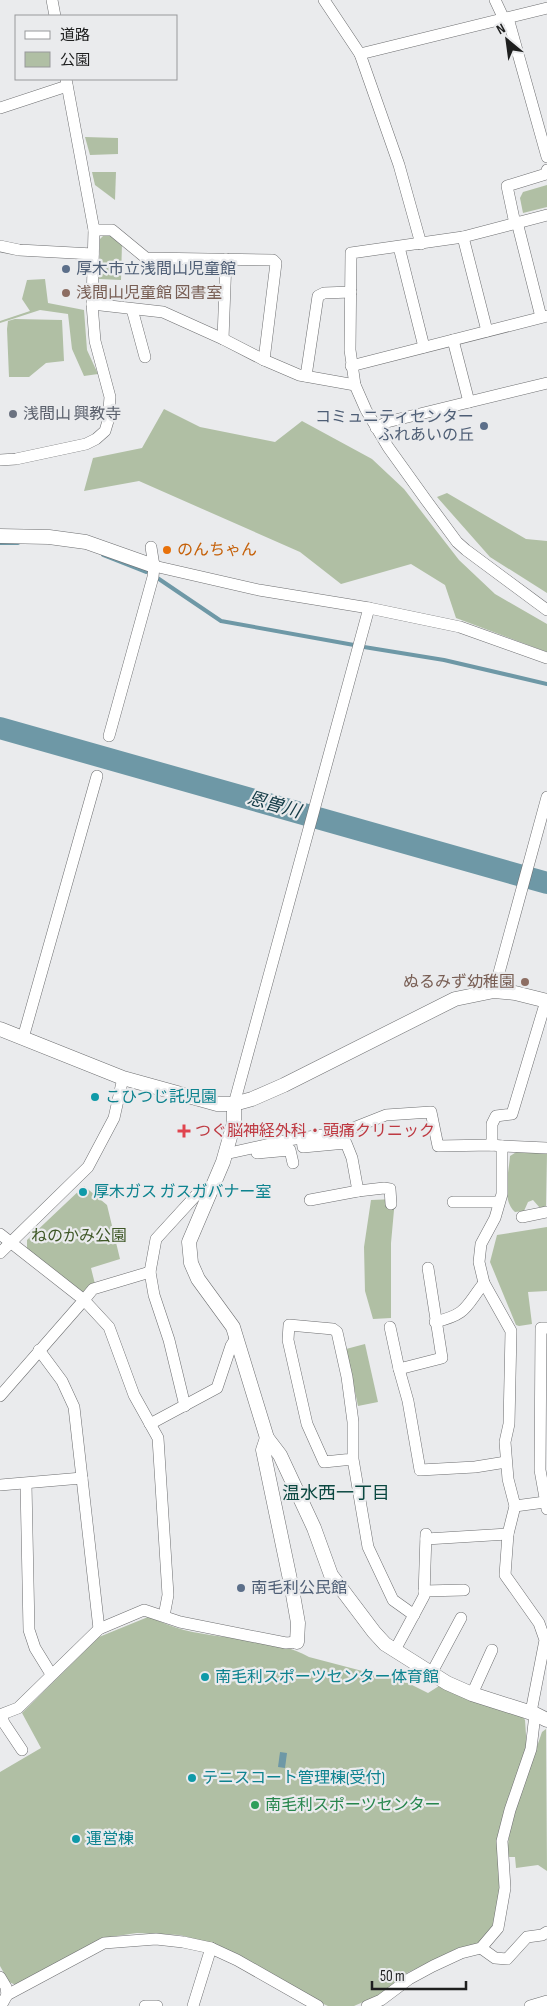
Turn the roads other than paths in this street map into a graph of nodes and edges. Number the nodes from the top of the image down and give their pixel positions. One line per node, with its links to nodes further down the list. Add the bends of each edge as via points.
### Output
1 (52, 0): 5 (street)
2 (324, 0): 7 (street)
3 (495, 0): 6 (street)
4 (547, 8): 6 (street)
5 (55, 15)
6 (506, 18): 7 (street); 10 (street)
7 (360, 54): 16 (street, via 399,165)
8 (67, 82): 9 (street); 14 (street)
9 (0, 108)
10 (547, 157)
11 (547, 170): 13 (street, via 546,174 507,186)
12 (547, 214): 13 (street)
13 (517, 222): 15 (street); 24 (street)
14 (94, 230): 19 (street); 20 (street, via 112,230 146,258)
15 (463, 237): 16 (street); 25 (street)
16 (421, 244): 18 (street)
17 (0, 246): 19 (street)
18 (400, 247): 21 (street, via 351,253); 28 (street)
19 (93, 254): 22 (street)
20 (226, 259): 26 (street); 30 (street, via 273,260 276,263)
21 (351, 292): 31 (street); 32 (street, via 318,296)
22 (92, 304): 23 (street); 37 (street, via 95,341 110,398 105,431 86,444)
23 (132, 309): 26 (street, via 164,312); 29 (street)
24 (544, 317): 25 (street)
25 (487, 331): 27 (street)
26 (223, 339): 30 (street)
27 (453, 340): 28 (street); 35 (street)
28 (424, 347): 31 (street)
29 (145, 357)
30 (264, 360): 32 (street)
31 (351, 366): 34 (street)
32 (306, 376): 34 (street)
33 (547, 382): 35 (street)
34 (355, 385): 36 (street)
35 (469, 402): 36 (street, via 387,422)
36 (376, 428): 42 (street, via 457,542)
37 (0, 460)
38 (0, 536): 40 (street, via 86,542)
39 (151, 547): 40 (street)
40 (154, 566): 41 (street, via 259,590); 44 (street)
41 (369, 608): 43 (street, via 460,627); 52 (street)
42 (547, 610)
43 (547, 658)
44 (109, 736)
45 (97, 776): 50 (street)
46 (547, 798): 47 (street)
47 (494, 991): 48 (street); 52 (street, via 455,999 284,1085)
48 (547, 1001): 54 (street, via 512,1114 496,1116 492,1124)
49 (0, 1028): 50 (street)
50 (23, 1038): 51 (street)
51 (123, 1078): 52 (street, via 217,1104); 68 (street, via 114,1118 88,1166)
52 (234, 1104): 57 (street, via 234,1123)
53 (302, 1139): 54 (street, via 343,1132 386,1115 431,1112 438,1146); 55 (street); 60 (street, via 303,1147 346,1143)
54 (497, 1145): 56 (street); 63 (street, via 502,1194)
55 (250, 1148): 57 (street); 58 (street, via 257,1153 290,1150)
56 (547, 1148)
57 (225, 1154): 59 (street)
58 (293, 1164)
59 (213, 1186): 71 (street, via 199,1192 156,1238); 77 (street, via 189,1242 191,1263 198,1279 233,1326)
60 (358, 1191): 61 (street, via 328,1193); 64 (street, via 390,1189)
61 (310, 1200)
62 (453, 1202): 63 (street)
63 (499, 1202): 72 (street, via 495,1218 480,1244 479,1262)
64 (391, 1204)
65 (547, 1212): 66 (street)
66 (522, 1217)
67 (0, 1234): 68 (street)
68 (11, 1242): 69 (street); 73 (street)
69 (0, 1253)
70 (428, 1268): 74 (street)
71 (150, 1272): 73 (street, via 93,1289); 81 (street)
72 (484, 1283): 74 (street, via 463,1312); 85 (street, via 511,1331)
73 (84, 1300): 78 (street); 82 (street, via 109,1327 134,1395)
74 (435, 1322): 79 (street, via 442,1358)
75 (390, 1327): 79 (street)
76 (547, 1328): 89 (street, via 541,1328 540,1338 540,1470)
77 (236, 1338): 81 (street, via 217,1388); 83 (street)
78 (39, 1350): 80 (street); 86 (street, via 62,1381 74,1407)
79 (399, 1369): 85 (street, via 420,1470)
80 (0, 1396)
81 (185, 1406): 82 (street)
82 (150, 1424): 95 (street, via 159,1443 168,1595)
83 (267, 1438): 98 (street, via 263,1450 292,1589 298,1623); 99 (street, via 280,1455 314,1528 331,1575 374,1632)
84 (353, 1459): 84 (street, via 353,1422 337,1332 289,1326 288,1340 307,1424 324,1462); 94 (street, via 368,1547 393,1600)
85 (506, 1462): 90 (street)
86 (82, 1478): 87 (street); 97 (street)
87 (26, 1484): 88 (street); 101 (street, via 29,1630 35,1648)
88 (0, 1485)
89 (546, 1505): 90 (street)
90 (515, 1506): 91 (street)
91 (508, 1534): 93 (street, via 426,1536); 105 (street, via 505,1575 539,1624 545,1640)
92 (464, 1590): 93 (street)
93 (424, 1591): 94 (street)
94 (414, 1615): 99 (street)
95 (164, 1616): 97 (street, via 144,1610); 98 (street, via 219,1630 286,1643)
96 (461, 1618): 102 (street)
97 (99, 1629): 101 (street)
98 (297, 1642)
99 (395, 1650): 102 (street)
100 (492, 1650): 103 (street)
101 (51, 1674): 104 (street, via 18,1708)
102 (431, 1674): 103 (street)
103 (472, 1694): 105 (street)
104 (0, 1715): 106 (street)
105 (538, 1715): 109 (street, via 531,1749 502,1841 505,1888 498,1928)
106 (22, 1750)
107 (547, 1932): 109 (street, via 527,1936 506,1959 495,1958)
108 (211, 1948): 112 (street, via 156,1939 110,1941); 115 (street); 116 (street)
109 (481, 1948): 117 (street, via 460,1953 434,1966)
110 (0, 1977): 112 (street, via 6,1986)
111 (547, 2001): 118 (street)
112 (2, 2003)
113 (145, 2006): 114 (street)
114 (157, 2006)
115 (192, 2006)
116 (318, 2006)
117 (367, 2006)
118 (530, 2006)

